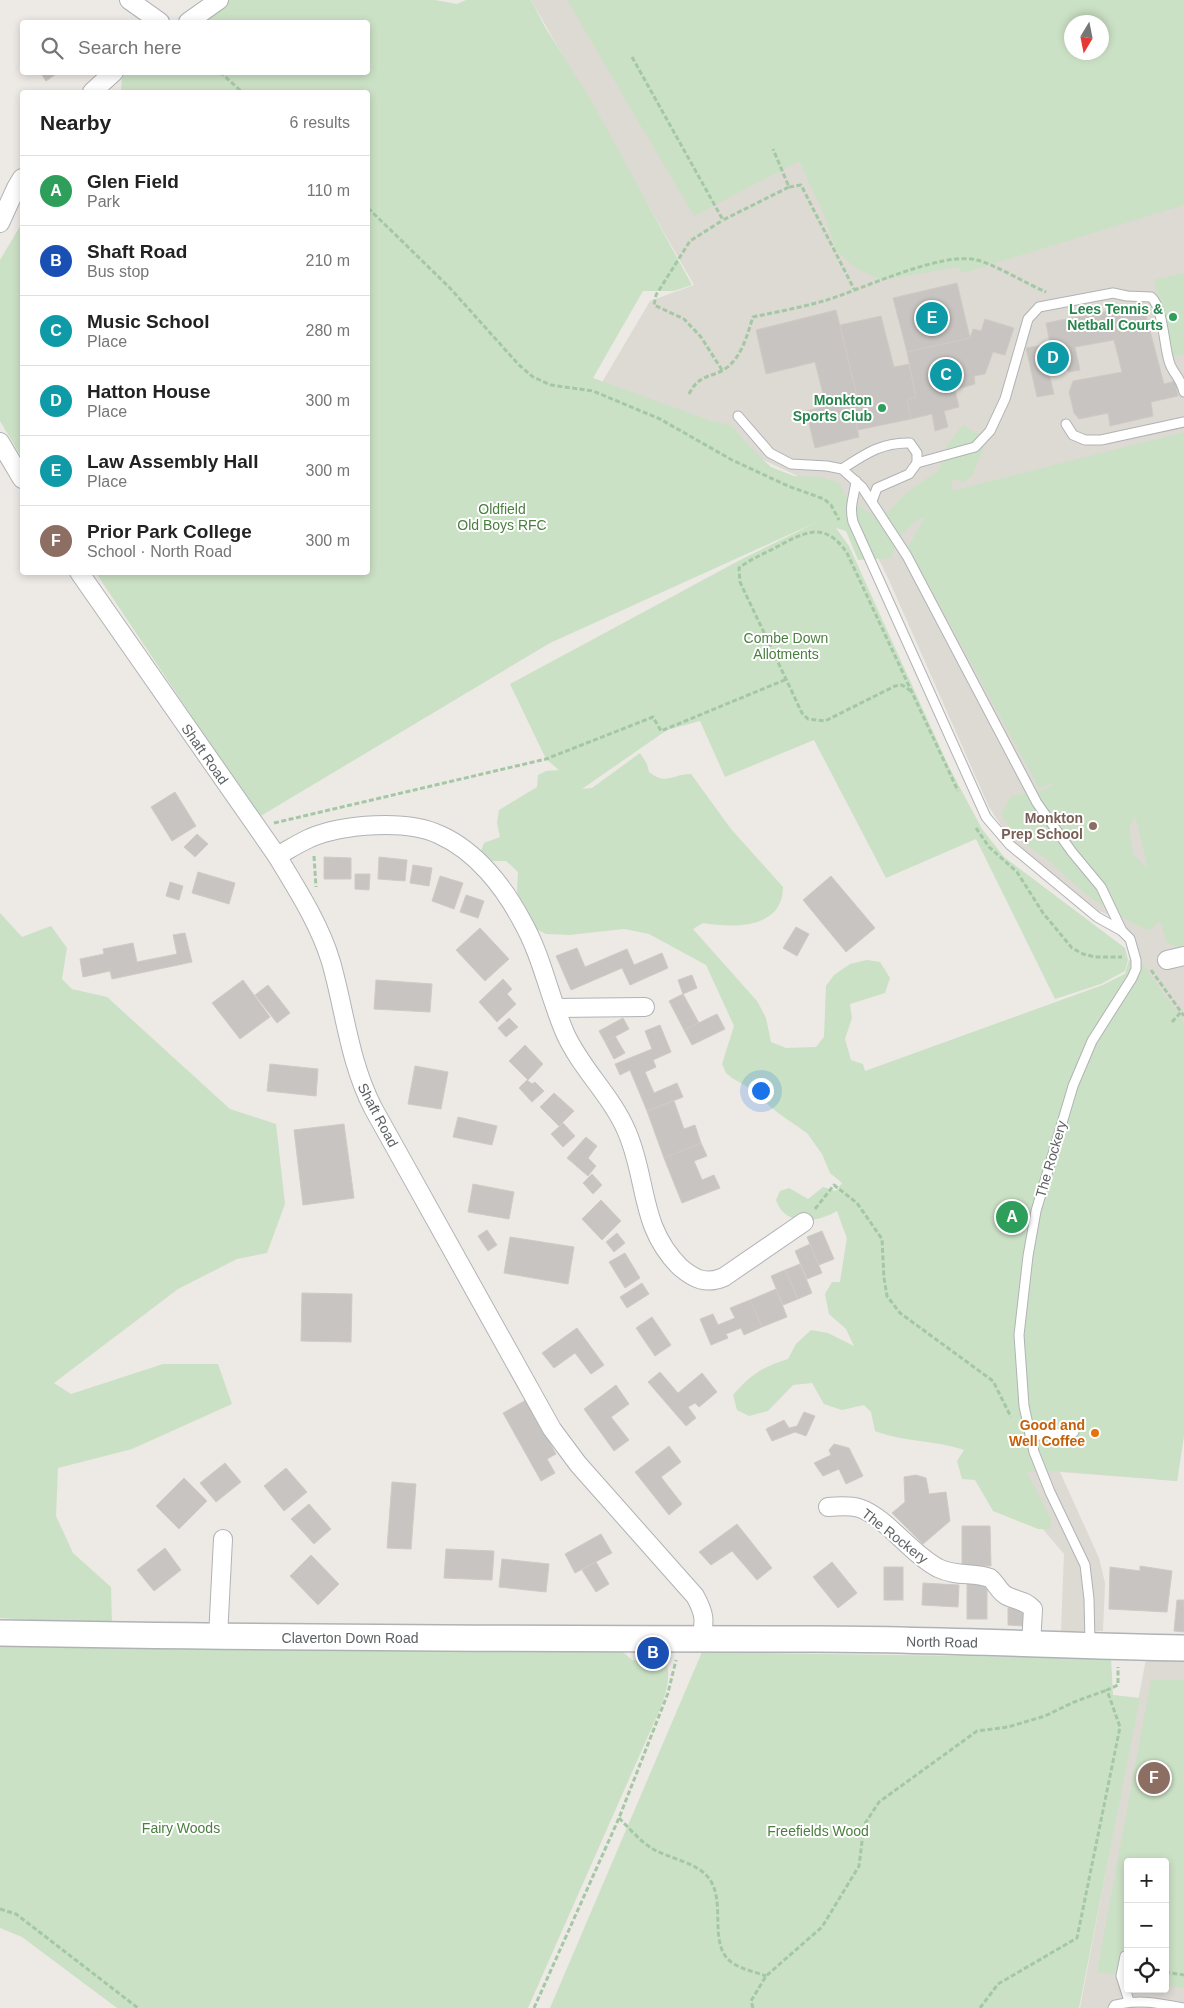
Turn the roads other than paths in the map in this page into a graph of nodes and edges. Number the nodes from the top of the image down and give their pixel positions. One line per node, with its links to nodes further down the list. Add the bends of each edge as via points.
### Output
1 (129, 0): 3 (street)
2 (219, 0): 4 (street)
3 (157, 20)
4 (191, 20)
5 (111, 75): 6 (street)
6 (94, 90)
7 (20, 181): 8 (street)
8 (0, 223)
9 (1184, 392): 14 (lane, via 1181,380 1168,360 1157,307 1151,297 1113,293 1039,307 1028,319 1005,399 990,431 975,446)
10 (738, 416): 15 (lane, via 770,453 791,464)
11 (1184, 422): 12 (lane, via 1092,441 1073,435)
12 (1066, 424)
13 (0, 442): 16 (street)
14 (918, 463): 15 (lane, via 917,453 910,443 892,443 864,455); 18 (lane, via 909,474 877,488)
15 (842, 470): 17 (lane)
16 (20, 476)
17 (856, 481): 18 (lane); 21 (lane, via 849,507 853,522 986,817 1010,845 1097,917)
18 (872, 501): 21 (lane, via 907,556 1037,803 1101,887)
19 (81, 575): 20 (street, Shaft Road)
20 (277, 856): 23 (street, via 312,837 350,828 383,825 439,834 467,851 506,895 534,943); 31 (street, Shaft Road, via 299,893 331,961 360,1082 373,1108 552,1429 578,1464 695,1596 703,1611 704,1624)
21 (1122, 932): 26 (lane, The Rockery, via 1130,940 1135,953 1136,969 1092,1041 1073,1086 1036,1211 1019,1335 1023,1396)
22 (645, 1007): 23 (street)
23 (556, 1008): 24 (street, via 572,1048 619,1115 627,1132 652,1228 670,1256 689,1275 701,1281 713,1282 724,1278)
24 (804, 1222)
25 (1074, 1432): 26 (lane)
26 (1030, 1436): 33 (lane, The Rockery, via 1050,1492 1085,1565)
27 (828, 1507): 32 (street, The Rockery, via 859,1508 875,1517 938,1568 952,1574 990,1578 999,1591 1028,1603 1033,1609)
28 (223, 1539): 30 (street)
29 (0, 1633): 30 (street, Claverton Down Road)
30 (218, 1637): 31 (street, Claverton Down Road)
31 (689, 1640): 32 (street, North Road, via 817,1639)
32 (1031, 1645): 33 (street, North Road)
33 (1090, 1646): 34 (street, North Road)
34 (1184, 1648)
35 (1124, 1961): 36 (lane, via 1121,1976)
36 (1124, 1985)
37 (1126, 1993): 38 (lane)
38 (1129, 2001): 39 (lane); 40 (lane, via 1150,2001)
39 (1113, 2008)
40 (1183, 2008)

